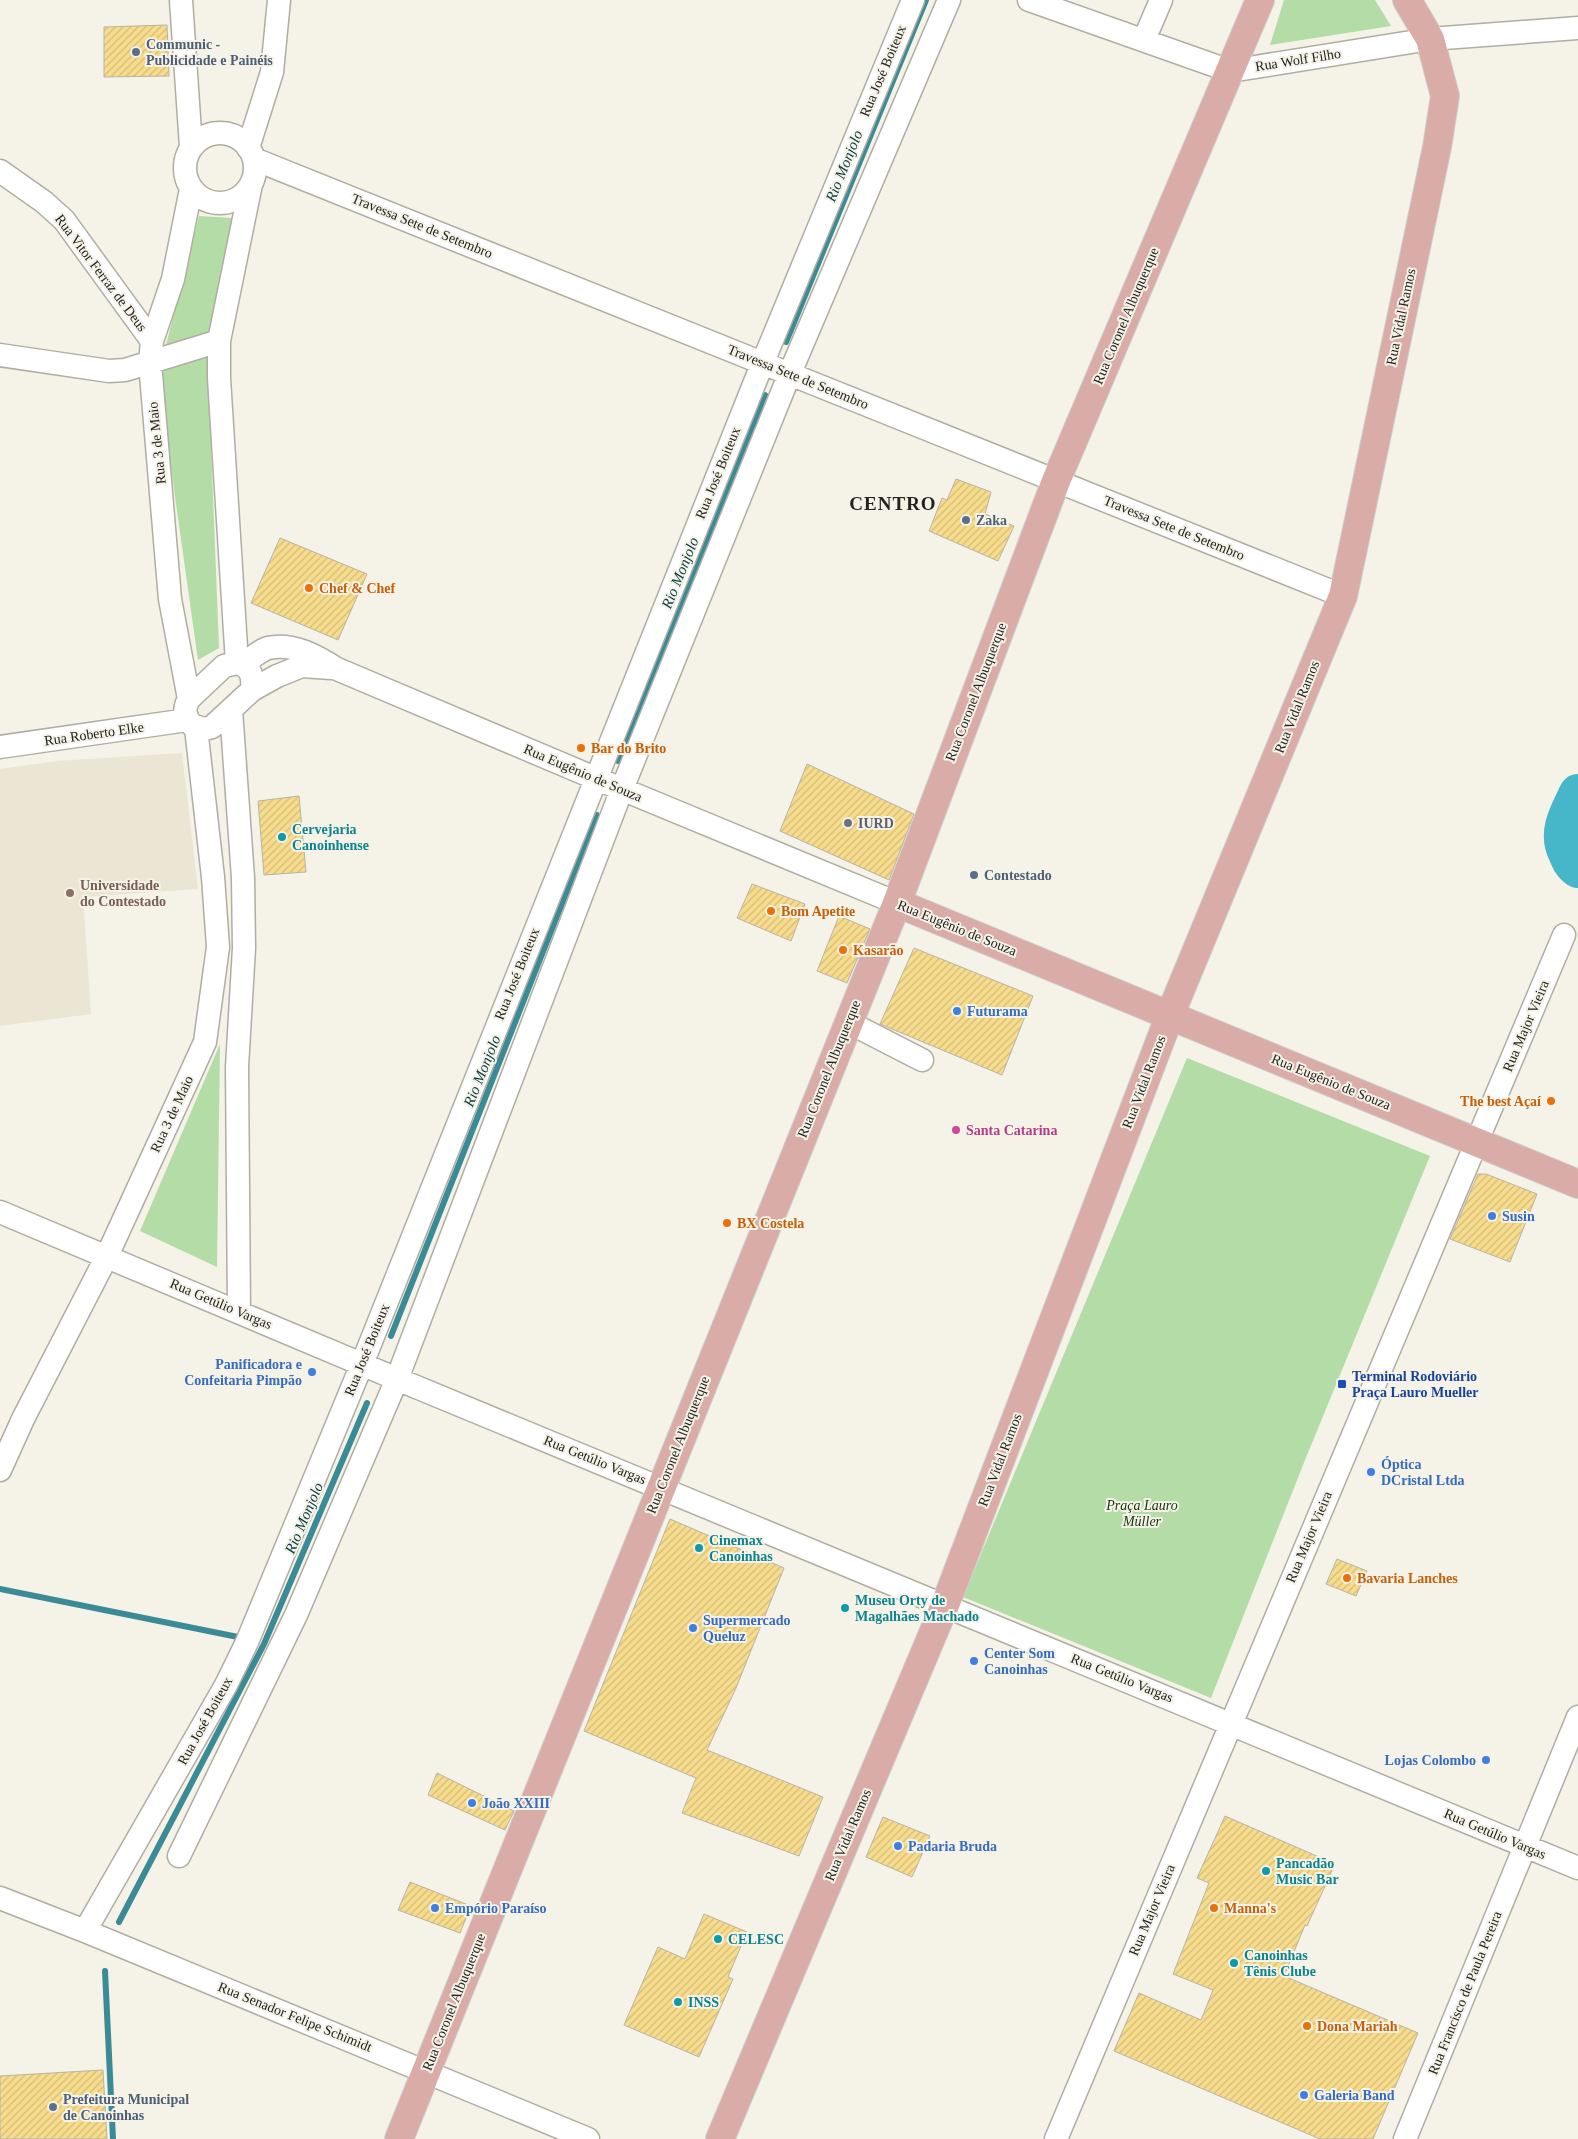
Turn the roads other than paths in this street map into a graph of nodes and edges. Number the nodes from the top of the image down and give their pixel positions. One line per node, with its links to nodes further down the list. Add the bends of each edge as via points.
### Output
1 (181, 0): 13 (street)
2 (278, 0): 14 (street, via 272,72)
3 (913, 0): 21 (street, Rua José Boiteux)
4 (949, 0): 22 (street)
5 (1029, 0): 11 (street, Rua Wolf Filho)
6 (1161, 0): 11 (street)
7 (1260, 0): 12 (main road, Rua Coronel Albuquerque)
8 (1407, 0): 10 (main road, Rua Vidal Ramos)
9 (1578, 28): 10 (street, Rua Wolf Filho)
10 (1430, 39): 12 (street, Rua Wolf Filho); 24 (main road, Rua Vidal Ramos, via 1445,96)
11 (1144, 40): 12 (street, Rua Wolf Filho)
12 (1230, 71): 23 (main road, Rua Coronel Albuquerque)
13 (191, 147): 14 (street, via 201,138 226,134 239,139); 17 (street, via 185,161)
14 (251, 153): 16 (street, via 255,172); 21 (street, Travessa Sete de Setembro)
15 (0, 171): 19 (street, Rua Vitor Ferraz de Deus, via 64,220)
16 (251, 184): 17 (street, via 242,196 215,204 201,199); 18 (street)
17 (190, 189): 19 (street, Rua 3 de Maio, via 173,279)
18 (219, 341): 19 (street); 25 (street)
19 (151, 352): 20 (street, via 126,370 109,371); 29 (street, Rua 3 de Maio, via 170,599)
20 (0, 355)
21 (762, 362): 22 (street, Travessa Sete de Setembro); 31 (street, Rua José Boiteux)
22 (790, 373): 23 (street, Travessa Sete de Setembro); 32 (street)
23 (1056, 481): 24 (street, Travessa Sete de Setembro); 35 (main road, Rua Coronel Albuquerque)
24 (1343, 596): 37 (main road, Rua Vidal Ramos)
25 (240, 664): 26 (street, Rua Eugênio de Souza, via 268,648 293,648 313,654); 27 (street, via 248,668 253,677); 29 (street, Rua Eugênio de Souza, via 224,666)
26 (337, 668): 27 (street, Rua Eugênio de Souza, via 302,666); 31 (street, Rua Eugênio de Souza)
27 (252, 690): 28 (street, Rua Eugênio de Souza)
28 (231, 710): 29 (street, Rua Roberto Elke, via 212,727 204,729); 33 (street)
29 (191, 716): 30 (street, Rua Roberto Elke); 34 (street, Rua 3 de Maio)
30 (0, 747)
31 (595, 778): 32 (street, Rua Eugênio de Souza); 47 (street, Rua José Boiteux)
32 (622, 789): 35 (street, Rua Eugênio de Souza); 48 (street)
33 (238, 812): 34 (street); 40 (street, via 244,948)
34 (206, 816): 39 (street, Rua 3 de Maio, via 218,947)
35 (897, 903): 37 (main road, Rua Eugênio de Souza); 38 (main road, Rua Coronel Albuquerque)
36 (1564, 935): 42 (street, Rua Major Vieira)
37 (1170, 1016): 42 (main road, Rua Eugênio de Souza); 51 (main road, Rua Vidal Ramos)
38 (848, 1022): 41 (street); 50 (main road, Rua Coronel Albuquerque)
39 (207, 1038): 40 (street); 45 (street, Rua 3 de Maio)
40 (238, 1046): 46 (street)
41 (922, 1060)
42 (1477, 1142): 43 (main road, Rua Eugênio de Souza); 53 (street, Rua Major Vieira)
43 (1578, 1184)
44 (0, 1212): 45 (street, Rua Getúlio Vargas)
45 (107, 1256): 46 (street, Rua Getúlio Vargas); 49 (street, Rua 3 de Maio)
46 (239, 1312): 47 (street, Rua Getúlio Vargas)
47 (362, 1364): 48 (street, Rua Getúlio Vargas); 58 (street, Rua José Boiteux, via 243,1651)
48 (397, 1379): 50 (street, Rua Getúlio Vargas); 55 (street, via 296,1615)
49 (0, 1470)
50 (661, 1487): 51 (street, Rua Getúlio Vargas); 59 (main road, Rua Coronel Albuquerque)
51 (945, 1605): 53 (street, Rua Getúlio Vargas); 62 (main road, Rua Vidal Ramos)
52 (1578, 1717): 54 (street, Rua Francisco de Paula Pereira)
53 (1230, 1723): 54 (street, Rua Getúlio Vargas); 63 (street, Rua Major Vieira)
54 (1525, 1847): 56 (street, Rua Getúlio Vargas); 64 (street, Rua Francisco de Paula Pereira)
55 (179, 1856)
56 (1578, 1868)
57 (0, 1898): 58 (street, Rua Senador Felipe Schimidt)
58 (85, 1931): 59 (street, Rua Senador Felipe Schimidt)
59 (426, 2071): 60 (main road, Rua Coronel Albuquerque); 61 (street, Rua Senador Felipe Schimidt)
60 (399, 2139)
61 (588, 2139)
62 (720, 2139)
63 (1056, 2139)
64 (1405, 2139)

